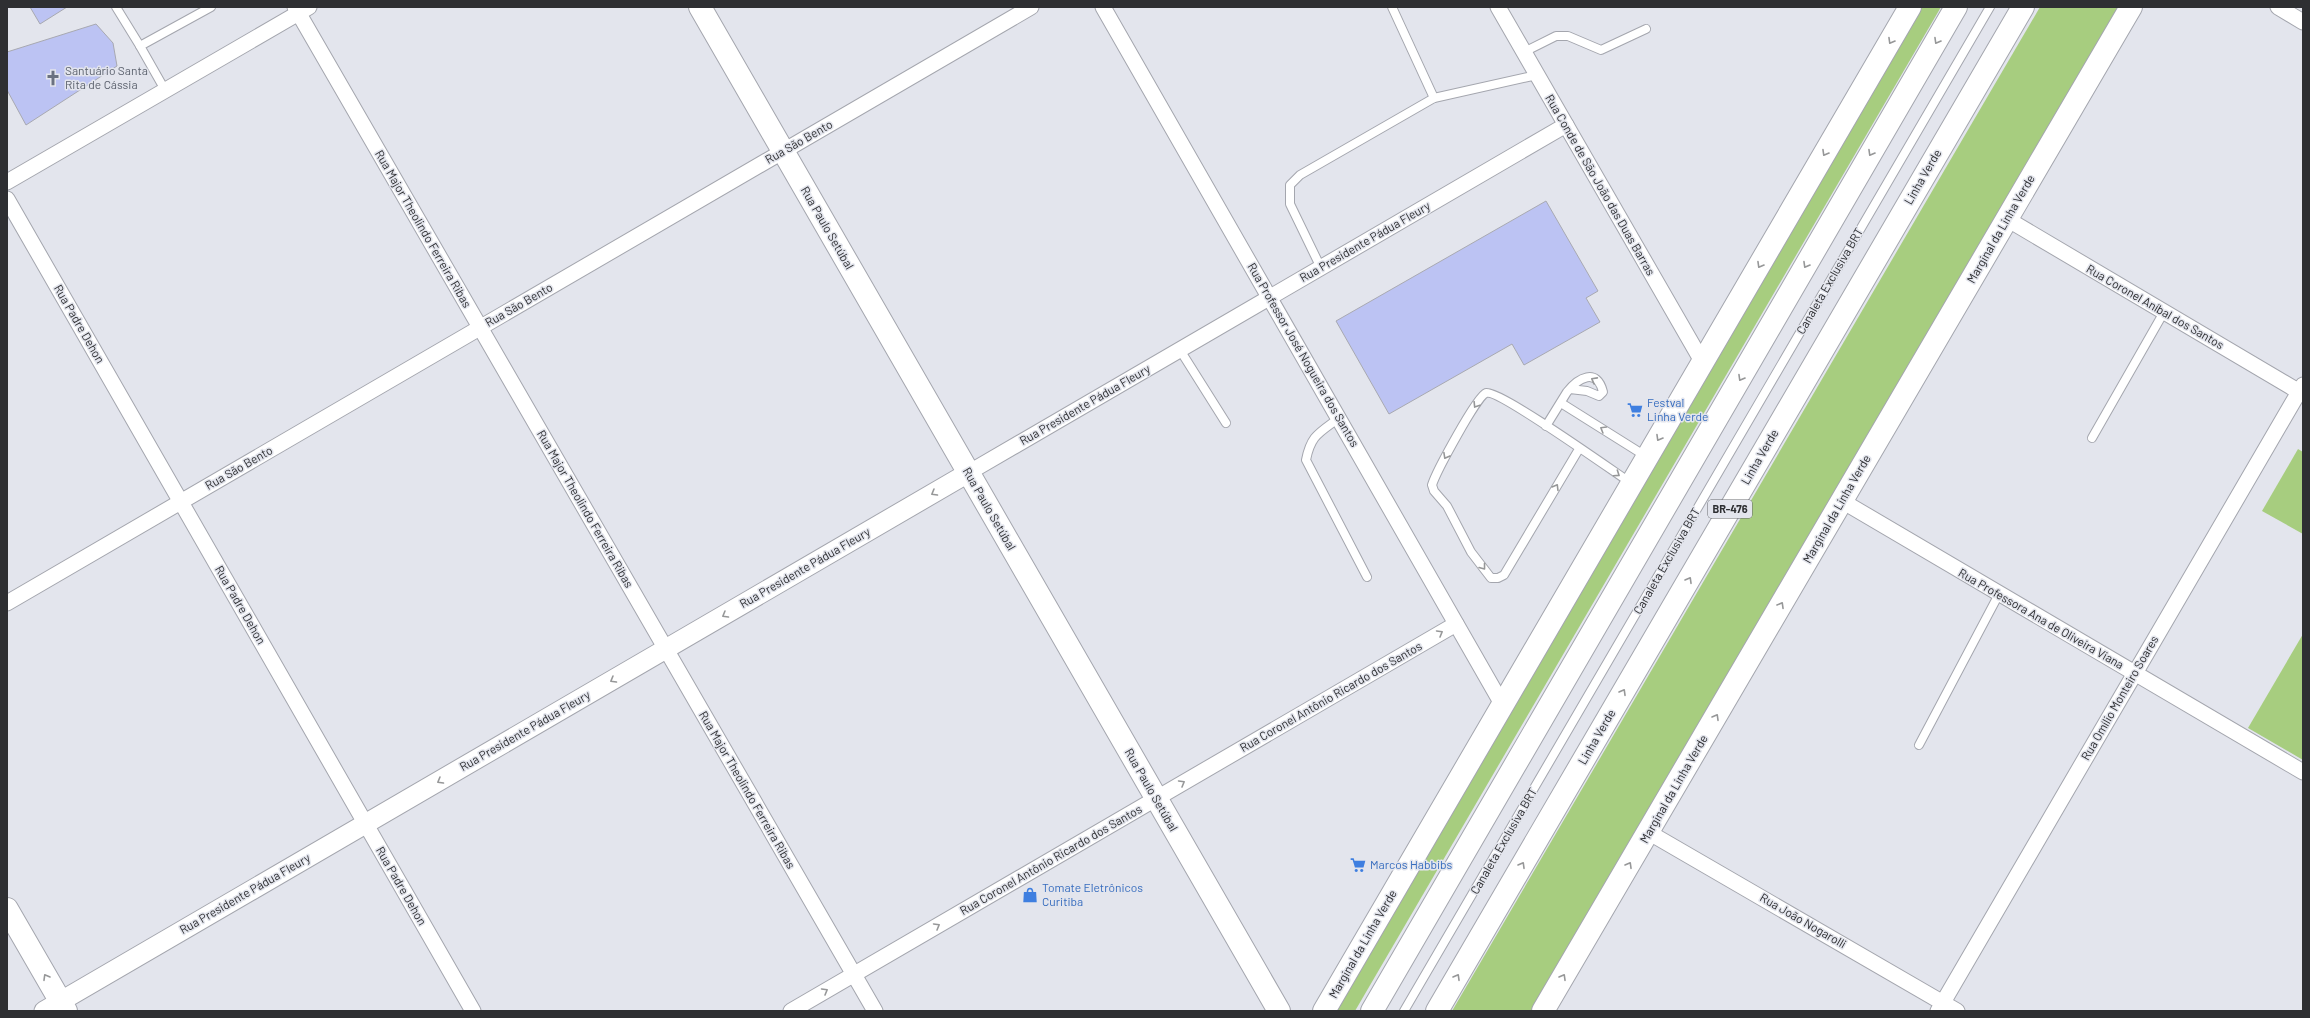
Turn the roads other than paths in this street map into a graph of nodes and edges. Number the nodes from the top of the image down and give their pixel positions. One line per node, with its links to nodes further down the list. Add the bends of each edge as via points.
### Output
1 (116, 7): 17 (lane)
2 (211, 7): 17 (lane)
3 (700, 7): 23 (main road, Rua Paulo Setúbal)
4 (1031, 7): 23 (street, Rua São Bento)
5 (1103, 7): 28 (street, Rua Professor José Nogueira dos Santos)
6 (1392, 7): 21 (lane)
7 (1498, 7): 18 (street, Rua Conde de São João das Duas Barras)
8 (1910, 7): 32 (main road, Marginal da Linha Verde, one-way to 32)
9 (1956, 7): 68 (main road, one-way to 68)
10 (1990, 7): 69 (lane, Canaleta Exclusiva BRT)
11 (2023, 7): 70 (main road, Linha Verde / BR-476, one-way to 11)
12 (2131, 7): 26 (main road, Marginal da Linha Verde)
13 (2278, 7): 15 (street)
14 (301, 9): 20 (street); 30 (street, Rua Major Theolindo Ferreira Ribas)
15 (2303, 22)
16 (1646, 30): 18 (lane, via 1601,50 1568,36 1556,36)
17 (140, 46): 20 (lane)
18 (1524, 52): 19 (street, Rua Conde de São João das Duas Barras)
19 (1537, 75): 21 (lane); 22 (street, Rua Conde de São João das Duas Barras)
20 (165, 90): 24 (street)
21 (1434, 98): 27 (lane, via 1300,175 1290,185 1290,204)
22 (1566, 125): 27 (street, Rua Presidente Pádua Fleury); 32 (street, Rua Conde de São João das Duas Barras)
23 (783, 151): 30 (street, Rua São Bento); 42 (main road, Rua Paulo Setúbal)
24 (7, 182)
25 (7, 199): 45 (street, Rua Padre Dehon)
26 (2007, 220): 29 (street, Rua Coronel Aníbal dos Santos); 44 (main road, Marginal da Linha Verde)
27 (1321, 268): 28 (street, Rua Presidente Pádua Fleury)
28 (1270, 298): 31 (street, Rua Presidente Pádua Fleury); 36 (street, Rua Professor José Nogueira dos Santos)
29 (2164, 312): 34 (street, Rua Coronel Aníbal dos Santos); 39 (lane)
30 (480, 328): 45 (street, Rua São Bento); 50 (street, Rua Major Theolindo Ferreira Ribas)
31 (1180, 350): 37 (lane); 42 (street, Rua Presidente Pádua Fleury)
32 (1703, 363): 41 (main road, Marginal da Linha Verde, one-way to 41)
33 (1570, 388): 35 (lane)
34 (2302, 390): 51 (street, Rua Omílio Monteiro Soares)
35 (1560, 403): 38 (lane); 41 (lane, one-way to 35)
36 (1339, 418): 46 (lane, via 1317,434 1309,444 1306,460); 49 (street, Rua Professor José Nogueira dos Santos)
37 (1226, 423)
38 (1546, 426): 40 (lane); 40 (lane, one-way to 40, via 1492,392 1486,393 1481,397 1432,484 1434,491 1447,506 1471,552 1491,578 1504,575)
39 (2092, 438)
40 (1579, 449): 43 (lane, one-way to 43)
41 (1648, 457): 43 (main road, Marginal da Linha Verde)
42 (968, 473): 50 (street, Rua Presidente Pádua Fleury, one-way to 50); 55 (main road, Rua Paulo Setúbal)
43 (1632, 484): 52 (main road, Marginal da Linha Verde)
44 (1842, 501): 47 (street, Rua Professora Ana de Oliveira Viana); 57 (main road, Marginal da Linha Verde, one-way to 44)
45 (181, 502): 48 (street, Rua São Bento); 56 (street, Rua Padre Dehon)
46 (1367, 577)
47 (1999, 594): 51 (street, Rua Professora Ana de Oliveira Viana); 53 (lane)
48 (7, 603)
49 (1456, 624): 52 (street, Rua Professor José Nogueira dos Santos); 55 (street, Rua Coronel Antônio Ricardo dos Santos, one-way to 49)
50 (666, 649): 56 (street, Rua Presidente Pádua Fleury, one-way to 56); 59 (street, Rua Major Theolindo Ferreira Ribas)
51 (2135, 673): 54 (street, Rua Professora Ana de Oliveira Viana); 60 (street, Rua Omílio Monteiro Soares)
52 (1502, 704): 67 (main road, Marginal da Linha Verde)
53 (1919, 744)
54 (2303, 772)
55 (1155, 799): 59 (street, Rua Coronel Antônio Ricardo dos Santos, one-way to 55); 66 (main road, Rua Paulo Setúbal)
56 (366, 824): 61 (street, Rua Presidente Pádua Fleury); 63 (street, Rua Padre Dehon)
57 (1648, 832): 60 (street, Rua João Nogarolli); 62 (main road, Marginal da Linha Verde, one-way to 57)
58 (7, 908): 61 (main road, one-way to 58)
59 (854, 974): 64 (street, Rua Coronel Antônio Ricardo dos Santos, one-way to 59); 65 (street, Rua Major Theolindo Ferreira Ribas)
60 (1940, 1007): 71 (street, Rua João Nogarolli)
61 (57, 1008)
62 (1544, 1010)
63 (473, 1011)
64 (791, 1011)
65 (875, 1011)
66 (1279, 1011)
67 (1324, 1011)
68 (1372, 1011)
69 (1404, 1011)
70 (1437, 1011)
71 (1957, 1011)

